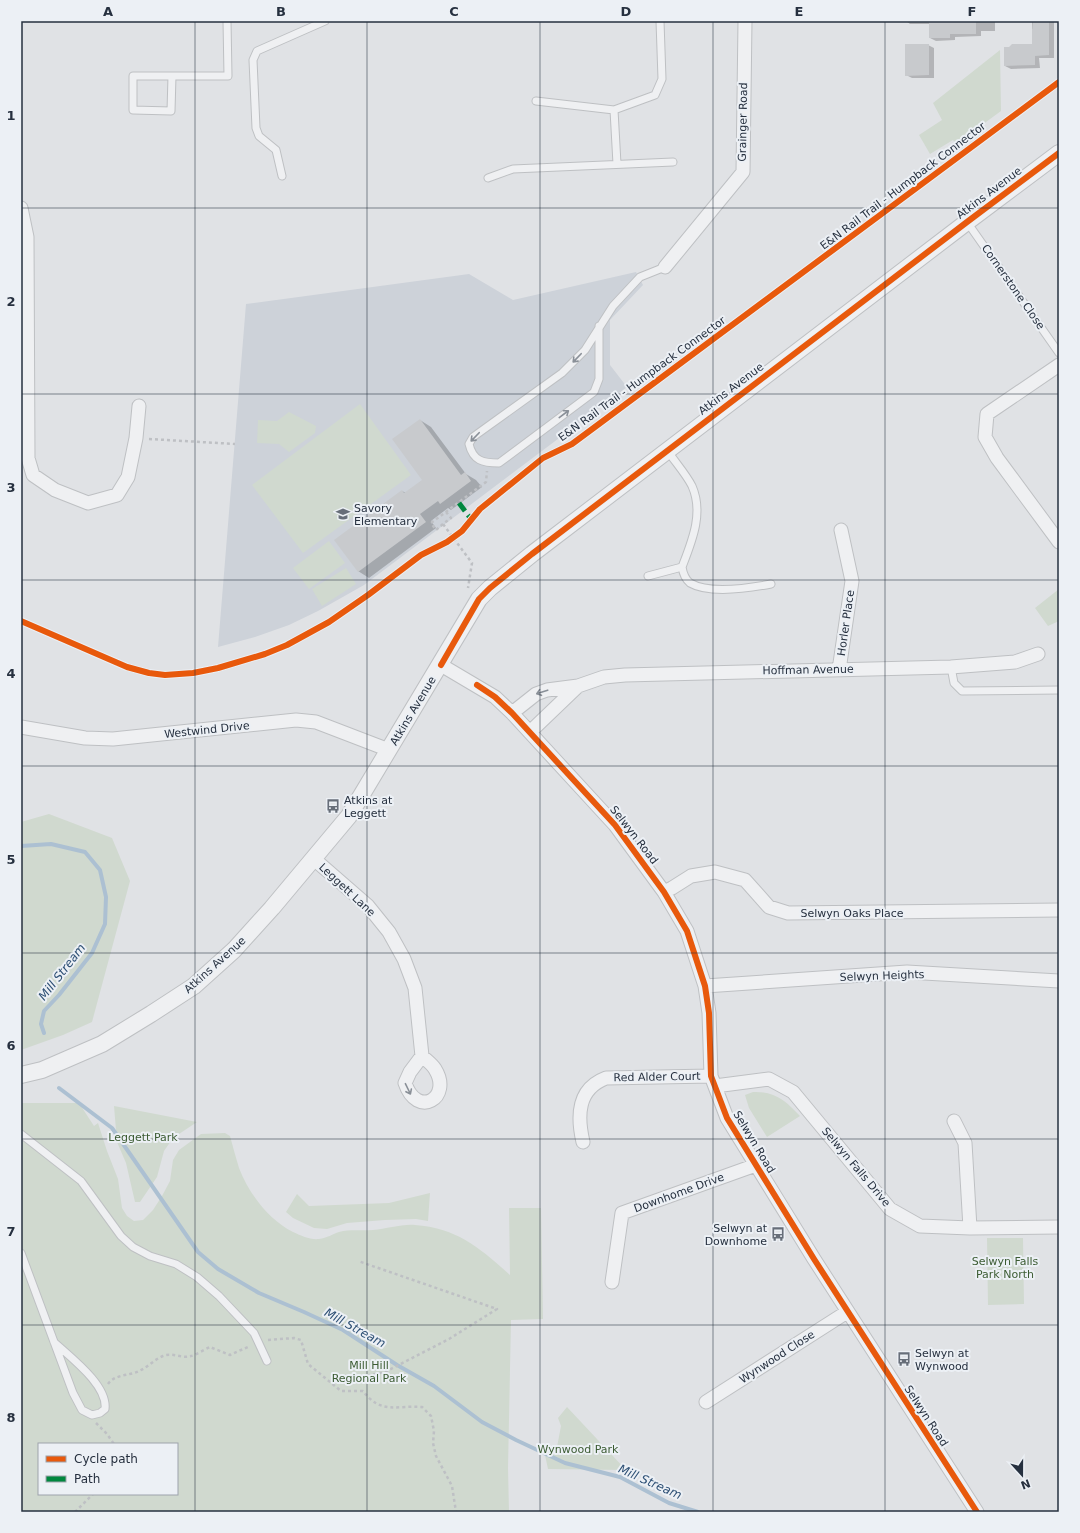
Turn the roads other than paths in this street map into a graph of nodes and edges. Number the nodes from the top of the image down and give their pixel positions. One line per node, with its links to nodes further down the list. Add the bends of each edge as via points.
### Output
1 (227, 21): 5 (lane, via 228,76)
2 (325, 21): 11 (lane, via 258,51 253,60 256,128 259,136 276,150)
3 (660, 21): 7 (lane, via 662,79 655,95)
4 (745, 21): 15 (street, Grainger Road, via 742,172)
5 (172, 76): 5 (lane, via 133,76 133,110 171,111)
6 (536, 101): 7 (lane)
7 (614, 110): 10 (lane)
8 (1059, 153): 14 (street, Atkins Avenue)
9 (673, 162): 10 (lane)
10 (618, 164): 12 (lane, via 512,169)
11 (282, 176)
12 (488, 178)
13 (21, 208): 19 (street, via 27,237 28,458 33,475 55,490 88,503 117,495 128,477)
14 (967, 222): 17 (lane, Cornerstone Close); 20 (street, Atkins Avenue)
15 (666, 267): 16 (lane, via 640,277 613,306)
16 (599, 326): 16 (lane, one-way to 16, via 585,350 562,373 473,437 469,444 471,453 487,463 499,463 594,392 599,379)
17 (1059, 353)
18 (1059, 365): 22 (street, via 987,414 985,437 997,458)
19 (139, 406)
20 (667, 450): 23 (lane, via 692,486 697,503 697,520); 27 (street, Atkins Avenue, via 490,588 480,599)
21 (841, 530): 29 (street, Horler Place, via 852,581)
22 (1059, 542)
23 (682, 567): 24 (lane); 25 (lane, via 684,577 690,583 703,587 745,589)
24 (648, 576)
25 (771, 584)
26 (1038, 654): 28 (street, Hoffman Avenue, via 1015,662)
27 (441, 665): 32 (street, Selwyn Road, via 495,697); 35 (street, Atkins Avenue)
28 (951, 667): 29 (street, Hoffman Avenue); 31 (lane, via 954,683 962,691)
29 (839, 670): 30 (street, Hoffman Avenue, via 626,675)
30 (578, 686): 32 (street, Hoffman Avenue, one-way to 32, via 536,694); 34 (street, Hoffman Avenue)
31 (1059, 690)
32 (512, 713): 34 (street, Selwyn Road)
33 (21, 727): 35 (street, Westwind Drive, via 85,738 113,739 296,720 316,722)
34 (530, 732): 37 (street, Selwyn Road, via 615,825)
35 (389, 750): 36 (street, Atkins Avenue, via 349,816)
36 (314, 859): 41 (street, Leggett Lane, via 368,906 389,932 400,952 415,988); 42 (street, Atkins Avenue, via 234,950 194,986 102,1044 42,1070)
37 (664, 892): 38 (street, Selwyn Oaks Place, via 691,876 715,872 745,880 769,907 788,913); 40 (street, Selwyn Road, via 687,931)
38 (1059, 910)
39 (1059, 981): 40 (street, Selwyn Heights, via 907,972)
40 (705, 986): 43 (street, Selwyn Road)
41 (422, 1056)
42 (21, 1075)
43 (713, 1081): 46 (street, Red Alder Court, via 606,1078 596,1082 588,1089 580,1113); 47 (street, Selwyn Road, via 727,1118); 49 (street, Selwyn Falls Drive, via 769,1079 793,1092 890,1209 920,1226)
44 (954, 1121): 49 (street, via 965,1143)
45 (21, 1134): 54 (lane, via 81,1180 121,1236 134,1247 150,1256 176,1264 197,1277 254,1333)
46 (583, 1142)
47 (756, 1165): 51 (street, Downhome Drive, via 622,1213); 52 (street, Selwyn Road)
48 (1059, 1227): 49 (street, Selwyn Falls Drive)
49 (970, 1228)
50 (21, 1253): 53 (lane)
51 (612, 1282)
52 (847, 1312): 55 (street, Wynwood Close); 56 (street, Selwyn Road)
53 (54, 1342): 53 (lane, via 82,1410 92,1415 100,1413 105,1409 106,1402 99,1388)
54 (267, 1361)
55 (706, 1402)
56 (977, 1512)

